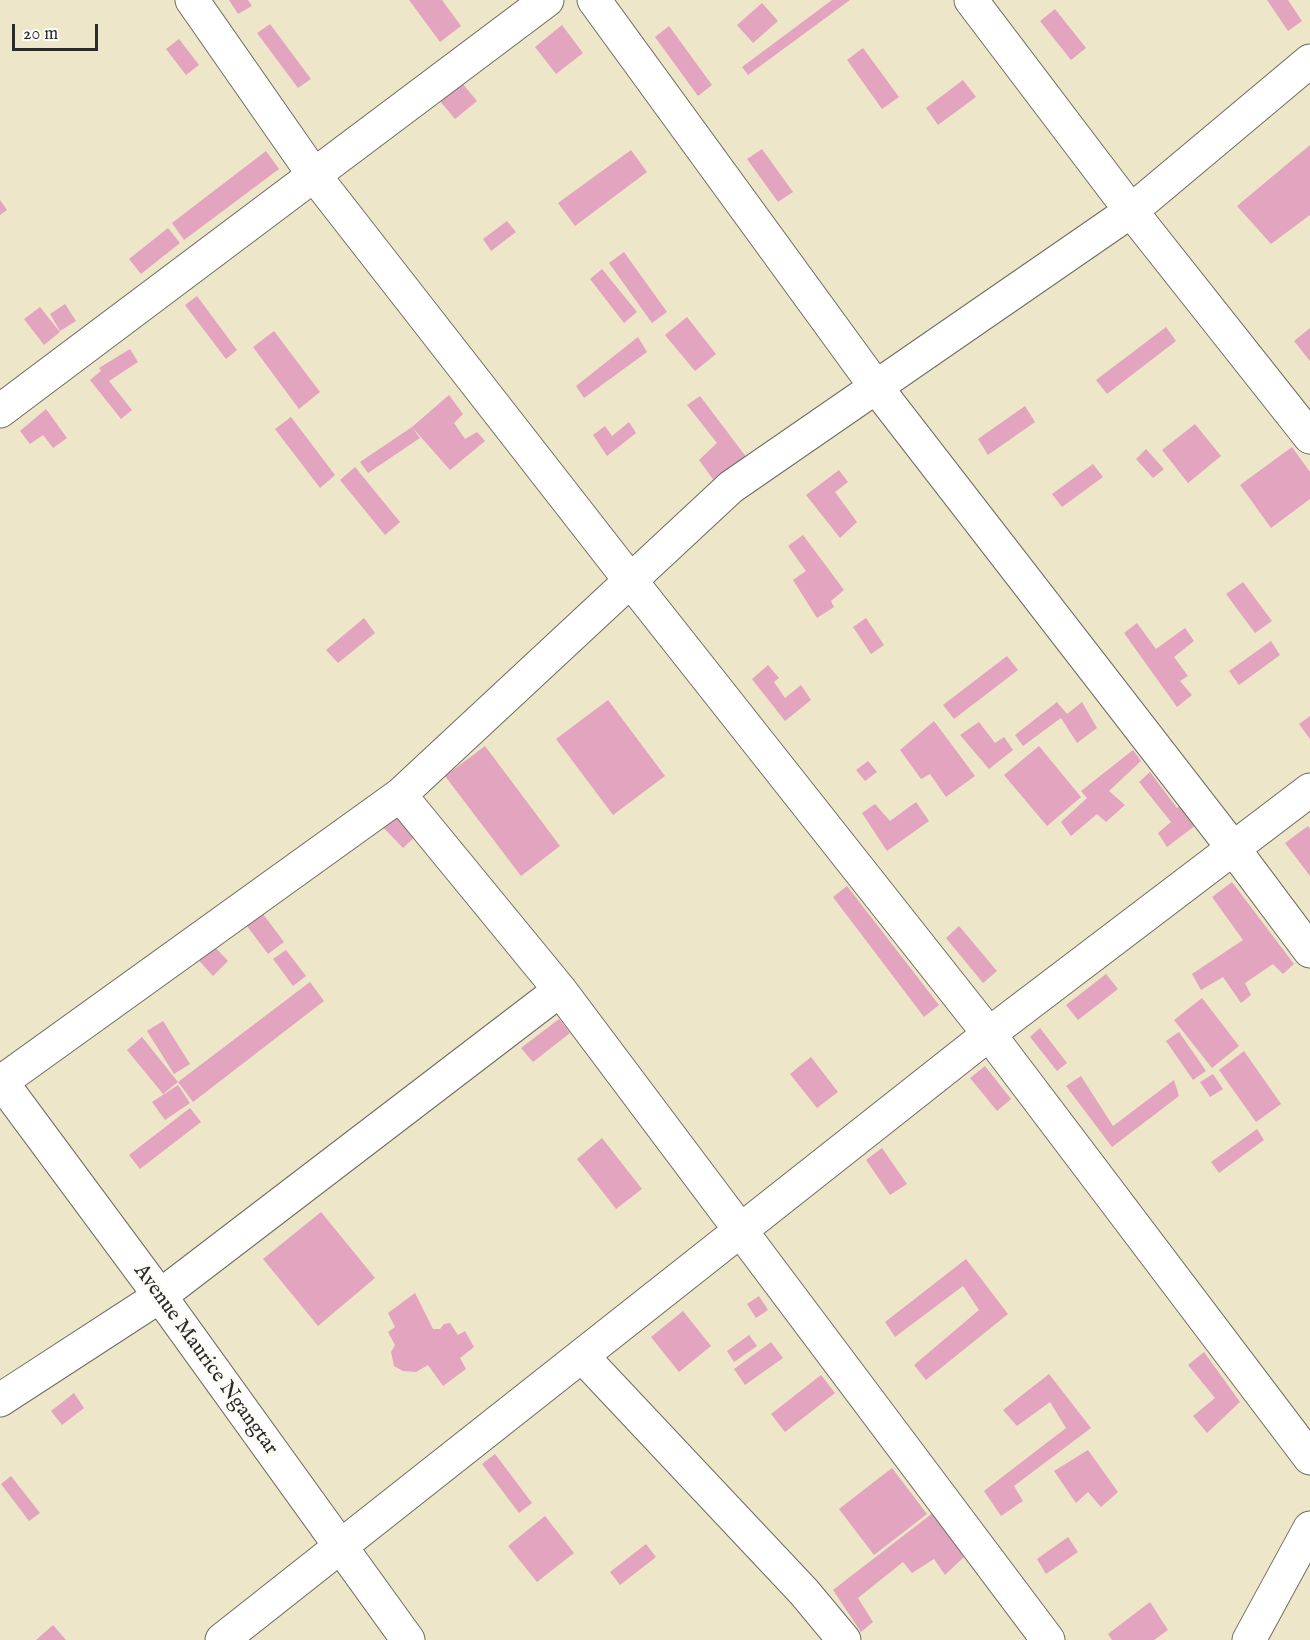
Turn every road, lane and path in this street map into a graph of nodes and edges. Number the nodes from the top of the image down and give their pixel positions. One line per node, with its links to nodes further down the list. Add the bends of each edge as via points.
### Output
1 (192, 0): 6 (street)
2 (547, 0): 6 (street)
3 (594, 0): 8 (street)
4 (971, 0): 7 (street)
5 (1310, 61): 7 (street)
6 (314, 175): 9 (street); 11 (street)
7 (1131, 211): 8 (street); 10 (street)
8 (876, 387): 11 (street, via 730,487); 14 (street)
9 (0, 411)
10 (1310, 437)
11 (630, 580): 13 (street); 17 (street)
12 (1310, 790): 14 (street)
13 (400, 795): 16 (street); 18 (street)
14 (1233, 848): 15 (street); 17 (street)
15 (1310, 951)
16 (561, 990): 19 (street); 20 (street)
17 (989, 1034): 19 (street); 23 (street)
18 (1, 1081): 20 (street, Avenue Maurice Ngangtar)
19 (741, 1231): 21 (street); 29 (street)
20 (160, 1296): 22 (street); 25 (street, Avenue Maurice Ngangtar)
21 (582, 1356): 25 (street); 28 (street, via 804,1592)
22 (0, 1400)
23 (1310, 1458)
24 (1310, 1528): 30 (street)
25 (340, 1548): 26 (street); 27 (street, Avenue Maurice Ngangtar)
26 (222, 1640)
27 (408, 1640)
28 (844, 1640)
29 (1048, 1640)
30 (1249, 1640)

